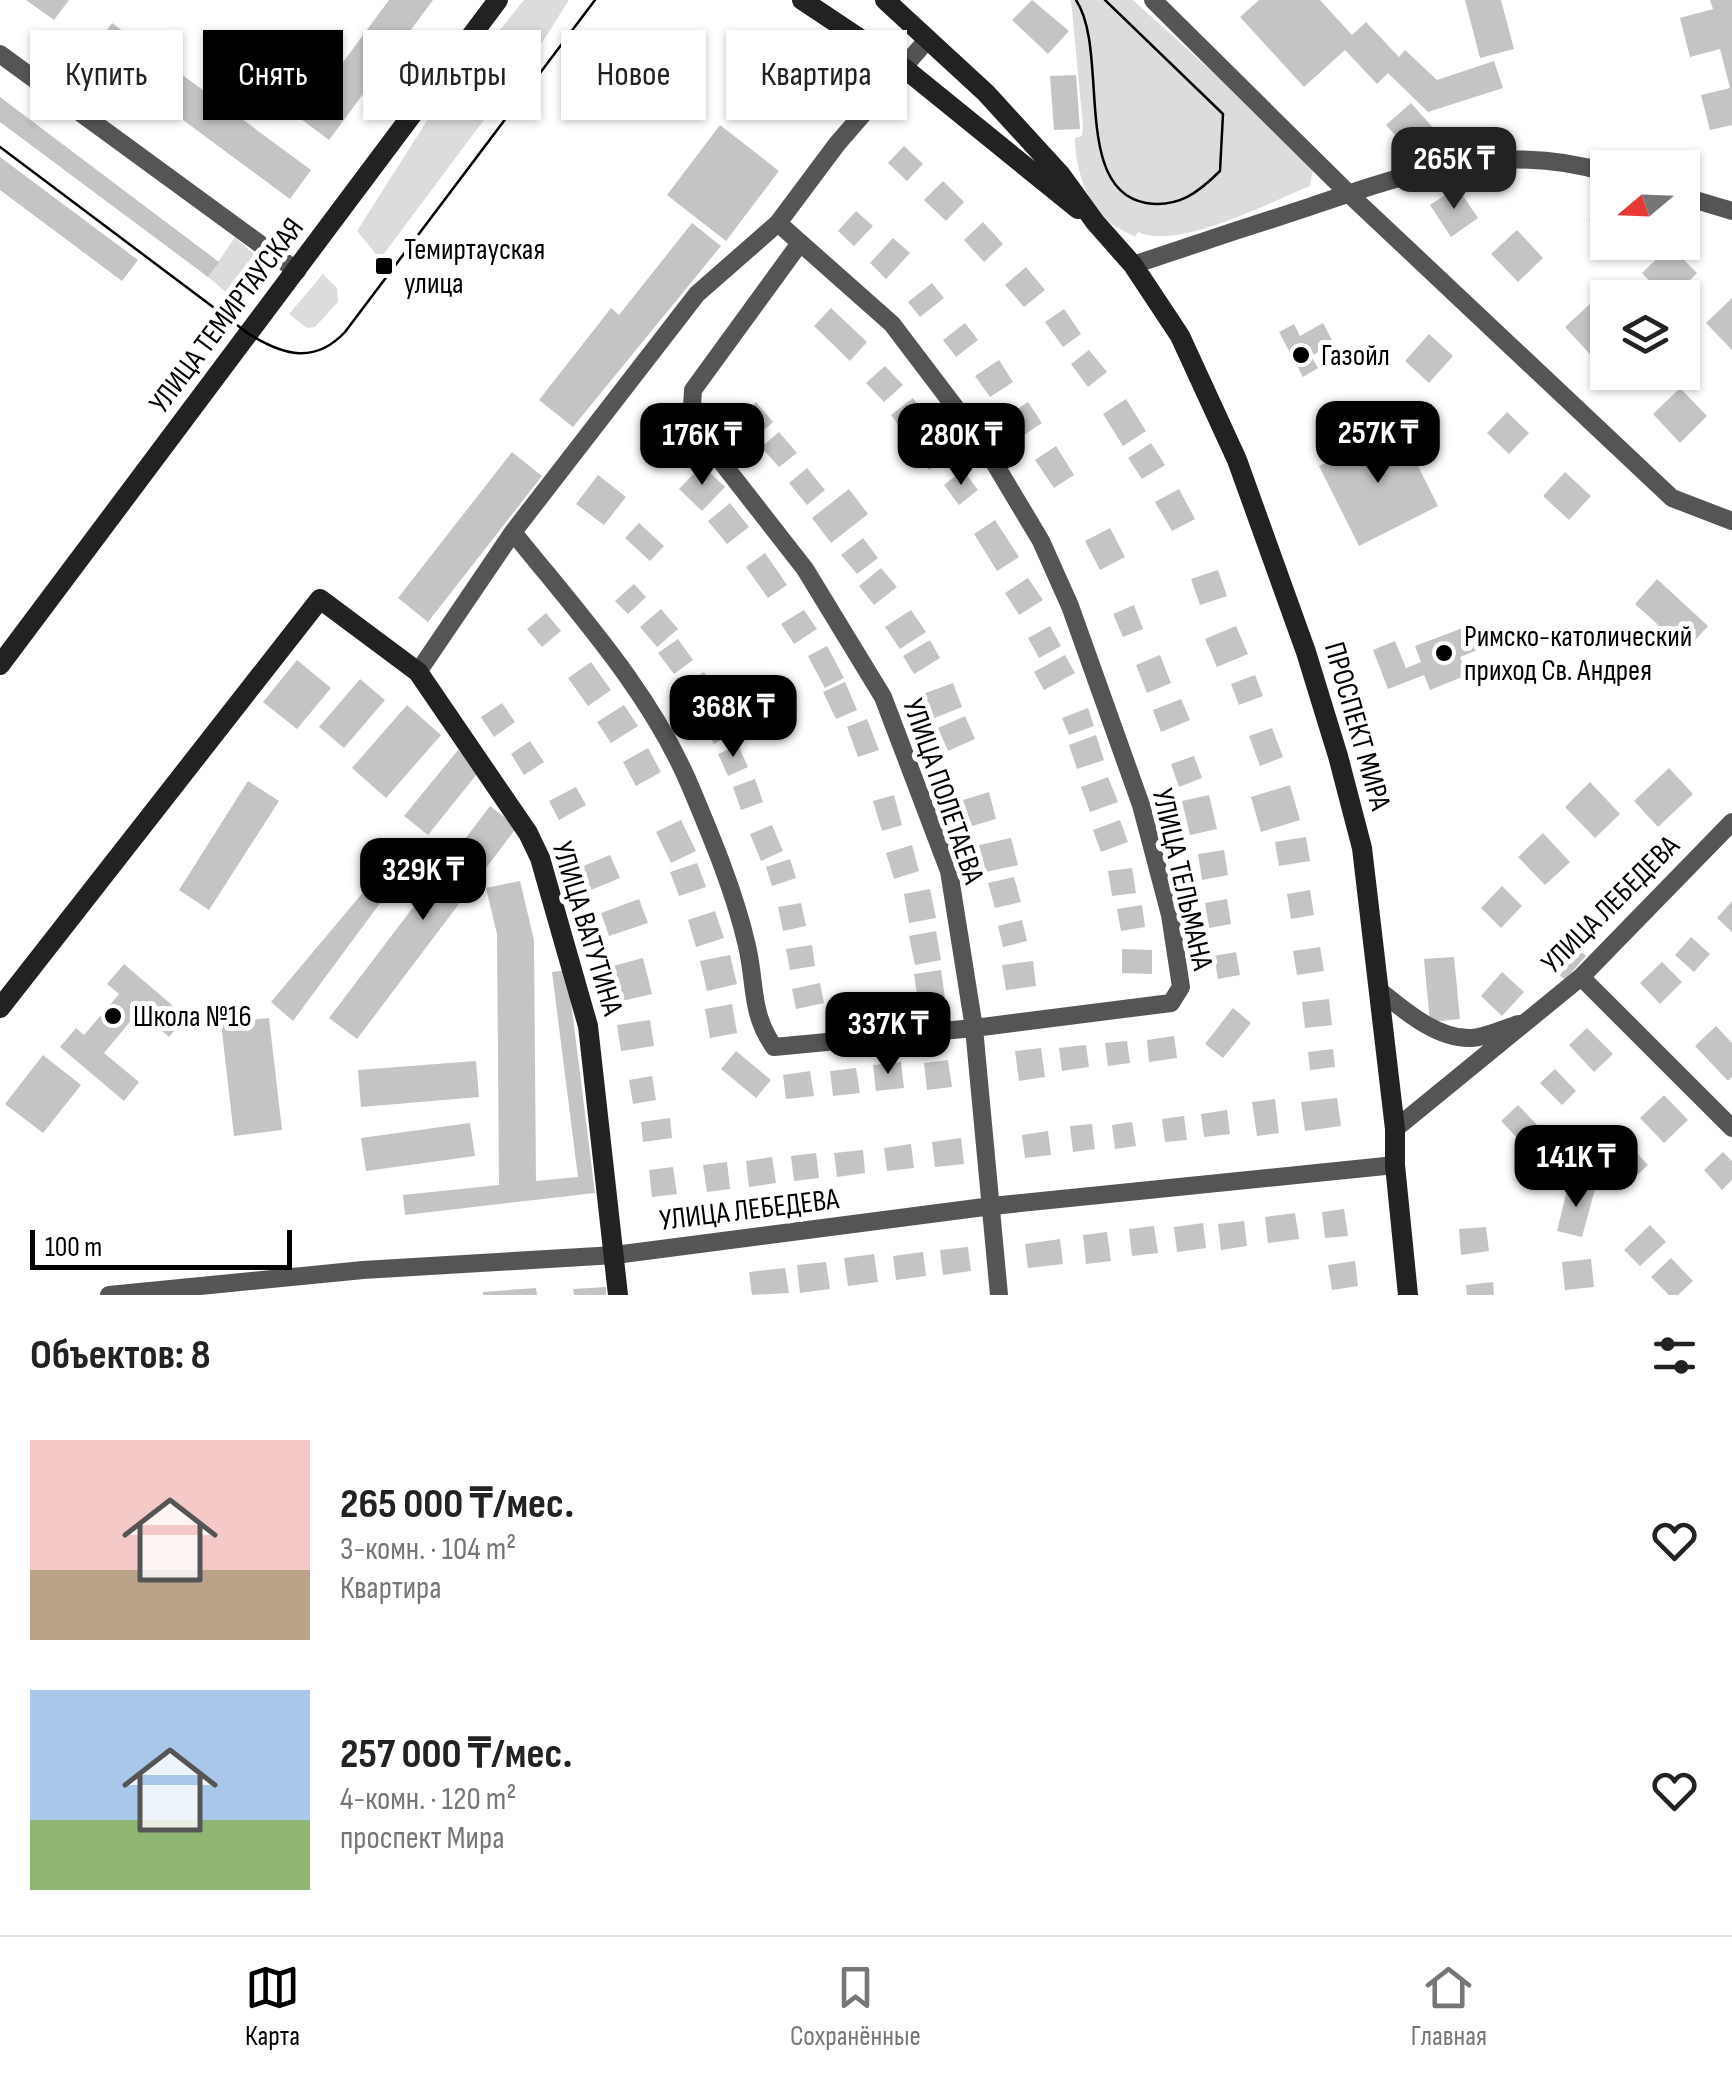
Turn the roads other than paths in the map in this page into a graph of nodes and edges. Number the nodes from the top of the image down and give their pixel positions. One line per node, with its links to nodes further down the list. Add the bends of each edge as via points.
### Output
1 (498, 0): 19 (street, УЛИЦА ТЕМИРТАУСКАЯ)
2 (802, 0): 5 (street, ПРОСПЕКТ МИРА)
3 (885, 0): 6 (street, ПРОСПЕКТ МИРА)
4 (1154, 0): 12 (street)
5 (847, 30)
6 (927, 40): 8 (street); 15 (street, ПРОСПЕКТ МИРА, via 986,93)
7 (0, 54): 19 (street)
8 (907, 64)
9 (907, 70): 15 (street, ПРОСПЕКТ МИРА)
10 (858, 120): 16 (street)
11 (1590, 167): 12 (street, via 1511,157 1430,167)
12 (1348, 194): 18 (street); 20 (street, via 1672,498)
13 (1700, 201): 14 (street)
14 (1732, 211)
15 (1095, 222): 18 (street, ПРОСПЕКТ МИРА)
16 (778, 223): 17 (street, УЛИЦА ТЕЛЬМАНА); 21 (street, via 698,294)
17 (800, 243): 29 (street, УЛИЦА ПОЛЕТАЕВА, via 693,390 691,423 805,569 883,696 949,871); 29 (street, УЛИЦА ТЕЛЬМАНА, via 892,324 983,444 1041,541 1141,805 1170,915 1180,987 1171,1003)
18 (1134, 264): 26 (street, ПРОСПЕКТ МИРА, via 1180,336 1237,460 1306,652 1362,848)
19 (297, 271): 22 (street, УЛИЦА ТЕМИРТАУСКАЯ)
20 (1732, 521)
21 (513, 532): 23 (street); 29 (street, УЛИЦА ТЕЛЬМАНА, via 668,740 721,866 747,944 760,1026 774,1047)
22 (0, 664)
23 (418, 672): 27 (street, УЛИЦА ВАТУТИНА, via 320,599); 34 (street, УЛИЦА ВАТУТИНА, via 540,858 588,1026)
24 (1728, 834): 25 (street, УЛИЦА ЛЕБЕДЕВА)
25 (1581, 977): 28 (street, УЛИЦА ЛЕБЕДЕВА); 30 (street)
26 (1380, 991): 28 (street, УЛИЦА ЛЕБЕДЕВА, via 1417,1020 1471,1038); 31 (street, ПРОСПЕКТ МИРА)
27 (0, 1008)
28 (1524, 1022): 31 (street, УЛИЦА ЛЕБЕДЕВА)
29 (974, 1028): 33 (street, УЛИЦА ПОЛЕТАЕВА)
30 (1732, 1128)
31 (1395, 1129): 32 (street, ПРОСПЕКТ МИРА)
32 (1396, 1165): 33 (street, УЛИЦА ЛЕБЕДЕВА); 38 (street, ПРОСПЕКТ МИРА)
33 (992, 1206): 34 (street, УЛИЦА ЛЕБЕДЕВА); 37 (street, УЛИЦА ПОЛЕТАЕВА)
34 (615, 1254): 35 (street, УЛИЦА ЛЕБЕДЕВА); 36 (street, УЛИЦА ВАТУТИНА)
35 (109, 1295)
36 (618, 1295)
37 (999, 1295)
38 (1408, 1295)

